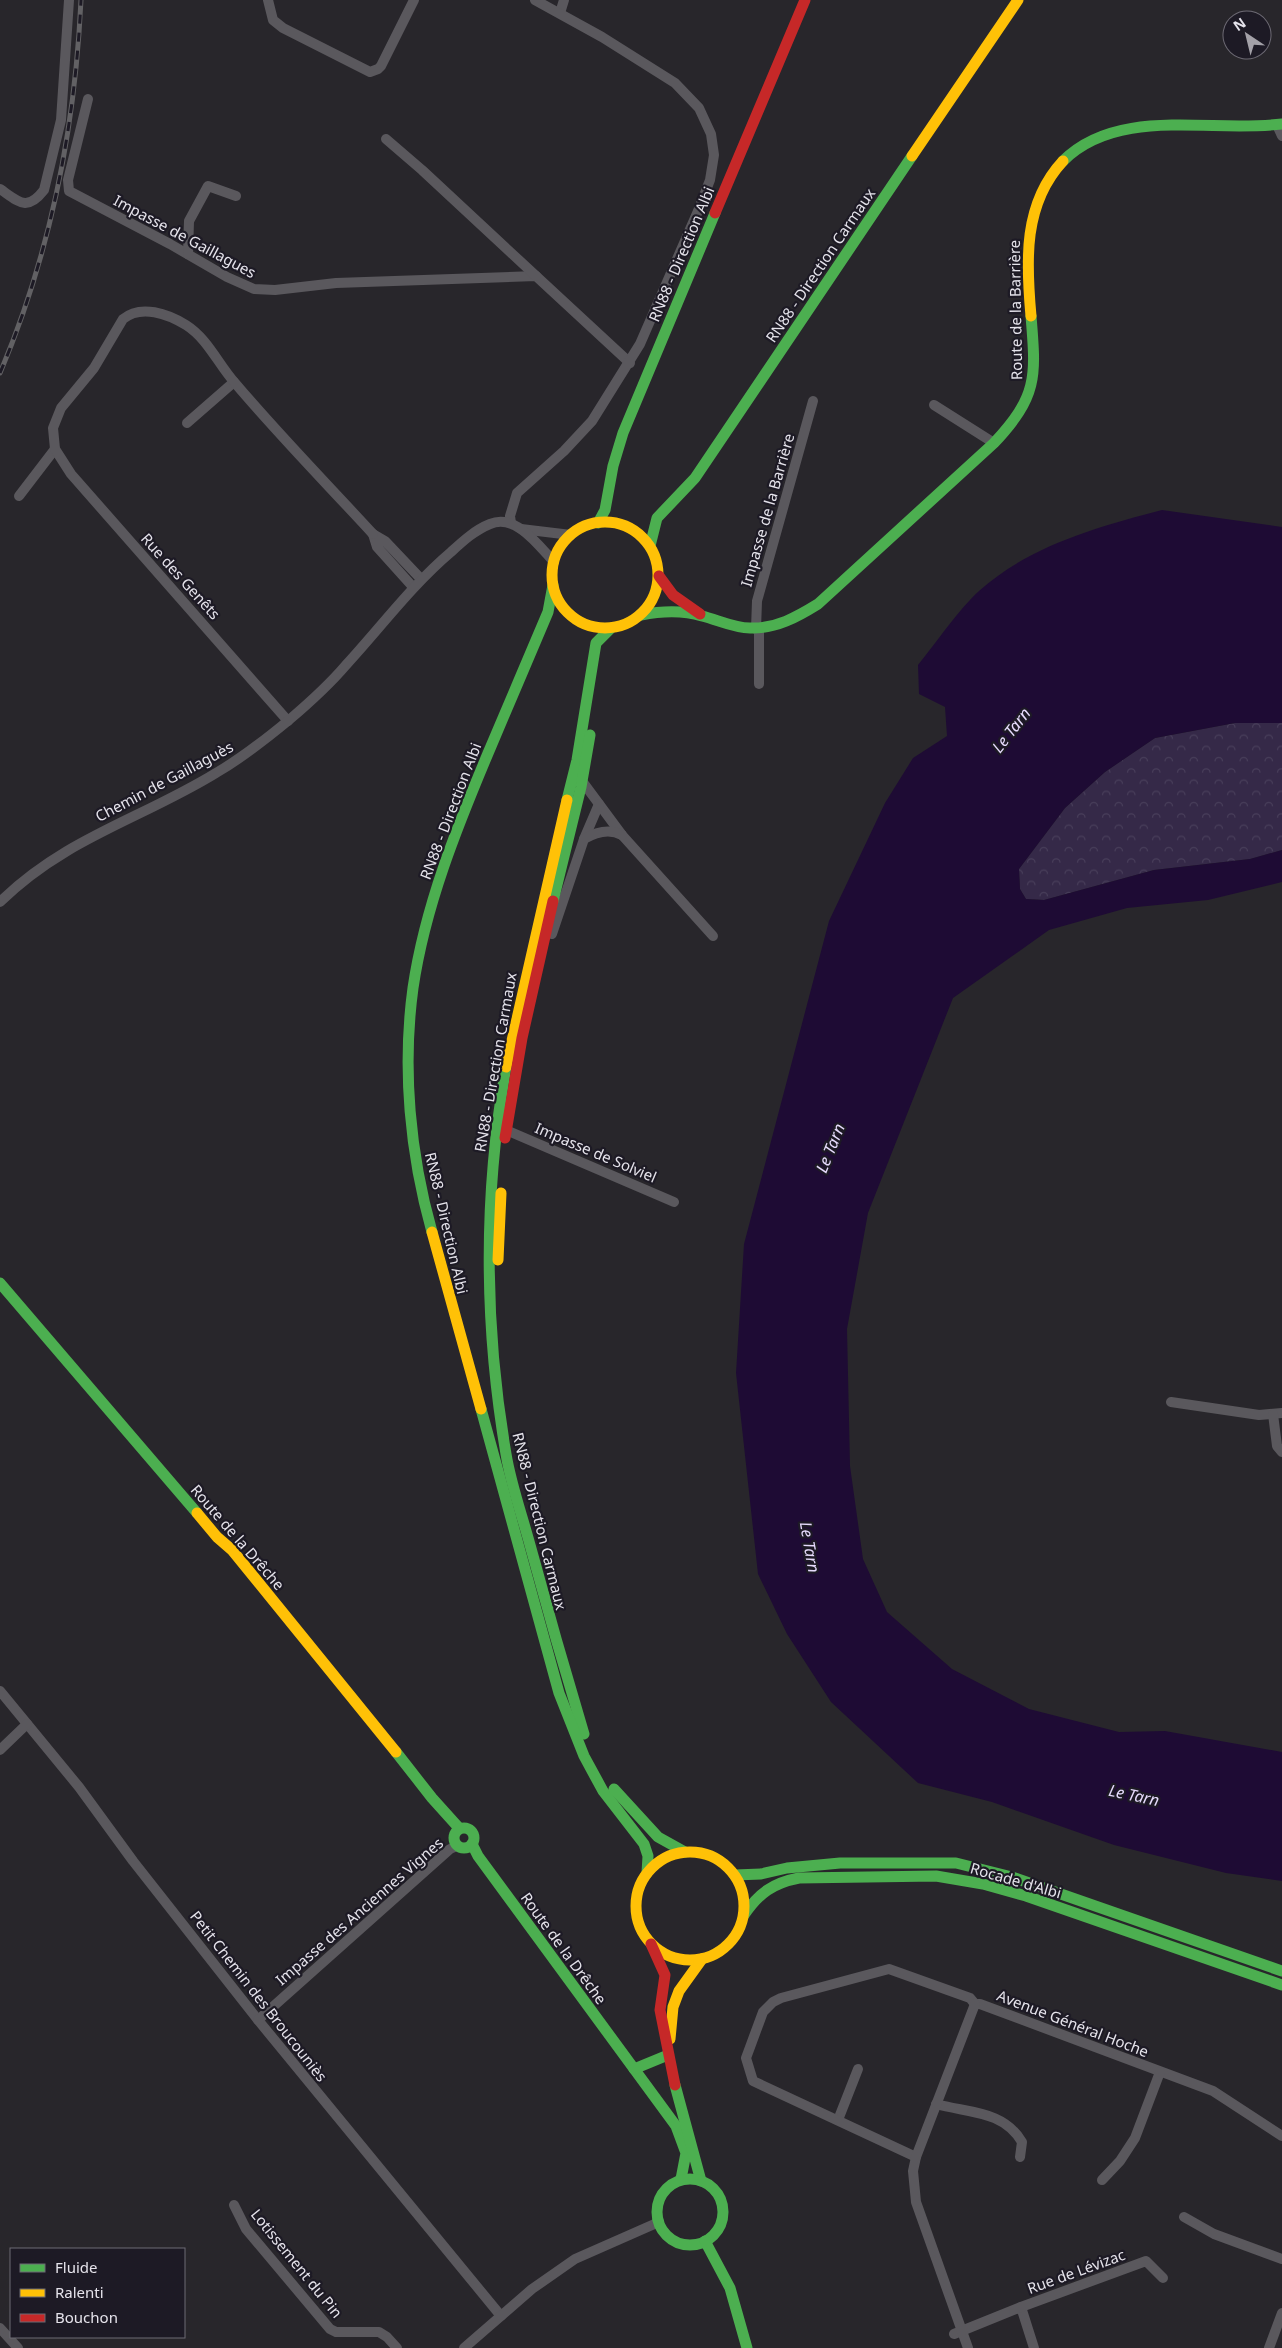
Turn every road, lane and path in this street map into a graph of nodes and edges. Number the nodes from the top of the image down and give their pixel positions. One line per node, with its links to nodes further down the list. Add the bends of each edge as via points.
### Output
1 (70, 0): 12 (street, via 61,120 44,190 37,200 23,204)
2 (268, 0): 3 (street, via 273,20 283,28 370,72 381,66)
3 (414, 0)
4 (535, 0): 8 (street)
5 (564, 0): 8 (street)
6 (804, 0): 25 (main road, RN88 - Direction Albi, via 622,433 605,510)
7 (1018, 0): 29 (main road, RN88 - Direction Carmaux, via 695,478 657,518)
8 (560, 13): 16 (street, via 675,83 700,108 711,134 714,155 710,180)
9 (88, 99): 14 (street, Impasse de Gaillagues, via 68,180 69,191)
10 (1280, 128): 21 (main road, Route de la Barrière, via 1132,126 1103,134 1065,157 1050,175 1031,222 1027,256 1034,348 1032,383 1013,423)
11 (386, 139): 15 (street)
12 (0, 189)
13 (236, 196): 14 (street, via 208,186 189,221)
14 (188, 254): 15 (street, Impasse de Gaillagues, via 254,289)
15 (536, 276): 16 (street)
16 (630, 362): 24 (street, via 592,421 517,493)
17 (234, 382): 20 (street); 22 (street, via 204,340 186,325 153,312 130,313 123,319 94,368 61,408 53,428); 27 (street)
18 (813, 401): 38 (street, Impasse de la Barrière, via 756,601)
19 (934, 405): 21 (street)
20 (187, 423)
21 (994, 443): 38 (main road, Route de la Barrière, via 818,604 795,618)
22 (55, 449): 23 (street); 41 (street, Rue des Genêts, via 71,474)
23 (19, 496)
24 (511, 523): 26 (street); 32 (street, Chemin de Gaillaguès, via 492,523 474,532)
25 (598, 523): 28 (main road); 29 (main road, via 618,523 636,532)
26 (521, 529): 28 (street); 30 (street)
27 (373, 534): 32 (street, via 385,541); 34 (street, via 377,547)
28 (571, 535): 30 (main road, via 560,547)
29 (650, 546): 31 (main road, via 657,560)
30 (554, 562): 33 (main road)
31 (659, 576): 35 (main road, via 654,597); 36 (main road, Route de la Barrière, via 673,595)
32 (421, 579): 34 (street, Chemin de Gaillaguès)
33 (553, 585): 37 (main road, via 560,604 574,618 591,627); 63 (main road, RN88 - Direction Albi, via 548,612 450,847 435,892 419,956 410,1031 412,1142 419,1183 470,1375 559,1693 584,1756 604,1790 644,1844 648,1856)
34 (413, 587): 41 (street, Chemin de Gaillaguès, via 345,667)
35 (641, 615): 36 (main road, Route de la Barrière, via 667,610); 37 (main road, via 627,624)
36 (702, 616): 38 (main road, Route de la Barrière, via 721,624)
37 (611, 628): 39 (main road, RN88 - Direction Carmaux, via 596,643)
38 (757, 628): 40 (street, Impasse de la Barrière)
39 (590, 673): 42 (main road, via 591,721); 55 (main road, RN88 - Direction Carmaux, via 577,760 560,821 512,1036 492,1169 488,1232 492,1346 506,1456)
40 (759, 684)
41 (288, 721): 46 (street, Chemin de Gaillaguès, via 215,774 53,858 27,876)
42 (582, 781): 43 (street); 48 (main road)
43 (599, 804): 44 (street); 45 (street)
44 (622, 835): 45 (street, via 615,831 595,832); 47 (street)
45 (584, 839): 48 (street)
46 (0, 902)
47 (713, 936)
48 (535, 987): 49 (main road)
49 (506, 1130): 50 (street, Impasse de Solviel); 55 (main road, via 497,1271)
50 (674, 1202)
51 (0, 1283): 59 (main road, Route de la Drêche, via 217,1537 232,1550)
52 (1171, 1402): 53 (street, via 1259,1415)
53 (1278, 1413): 54 (street, via 1276,1439)
54 (1282, 1452)
55 (515, 1494): 62 (main road, RN88 - Direction Carmaux, via 589,1749 600,1771 631,1810 658,1837)
56 (0, 1691): 57 (street, Petit Chemin des Broucouniès)
57 (27, 1724): 58 (street); 71 (street, Petit Chemin des Broucouniès, via 80,1787 133,1861)
58 (0, 1750)
59 (457, 1830): 60 (main road, via 466,1827 472,1831); 61 (main road, via 453,1839)
60 (472, 1844): 61 (main road, via 465,1848); 73 (main road, Route de la Drêche)
61 (457, 1846): 71 (street, Impasse des Anciennes Vignes)
62 (685, 1852): 63 (main road, via 658,1863); 64 (main road, via 710,1855)
63 (647, 1873): 66 (main road, via 636,1901 637,1916)
64 (735, 1874): 65 (main road, via 744,1900); 68 (main road, Rocade d'Albi, via 761,1874 840,1863 956,1864 1012,1876)
65 (744, 1915): 67 (main road, via 730,1943 717,1954); 69 (main road, Rocade d'Albi, via 756,1896 780,1881 936,1876 1026,1896)
66 (650, 1943): 67 (main road, via 674,1958); 72 (main road, via 665,1975 660,2010)
67 (702, 1959): 72 (main road, via 679,1991 673,2007)
68 (1282, 1971)
69 (1282, 1985)
70 (975, 2004): 75 (street, Avenue Général Hoche); 76 (street); 77 (street, Avenue Général Hoche, via 970,1998 889,1969 772,2002 762,2012 746,2058 753,2081)
71 (258, 2020): 92 (street, Petit Chemin des Broucouniès)
72 (668, 2055): 73 (main road); 83 (main road)
73 (634, 2068): 81 (main road, Route de la Drêche, via 676,2126 686,2153)
74 (858, 2069): 77 (street)
75 (1160, 2072): 78 (street, Avenue Général Hoche, via 1213,2091); 82 (street, Avenue Général Hoche, via 1134,2138 1120,2161)
76 (936, 2104): 79 (street); 80 (street, via 981,2112 999,2119 1012,2128 1022,2142)
77 (838, 2120): 79 (street, Avenue Général Hoche)
78 (1282, 2136)
79 (916, 2157): 94 (street, via 913,2171 916,2202)
80 (1020, 2157)
81 (681, 2179): 83 (main road); 86 (main road, via 666,2190 660,2200 657,2210)
82 (1102, 2180)
83 (701, 2181): 87 (main road, via 717,2193 723,2215 714,2235)
84 (234, 2205): 97 (street, Lotissement du Pin, via 246,2230 330,2329 336,2332 379,2332)
85 (1184, 2217): 88 (street, via 1214,2234)
86 (659, 2222): 87 (main road, via 667,2236 681,2244); 92 (street, via 575,2259)
87 (705, 2241): 98 (main road, via 730,2288)
88 (1282, 2260)
89 (1163, 2278): 90 (street, Rue de Lévizac, via 1146,2261)
90 (1021, 2307): 94 (street, Rue de Lévizac); 100 (street, Rue de Lévizac)
91 (1282, 2313): 101 (street)
92 (501, 2316): 95 (street)
93 (0, 2328): 96 (street)
94 (958, 2332): 99 (street)
95 (471, 2346)
96 (18, 2348)
97 (397, 2348)
98 (747, 2348)
99 (968, 2348)
100 (1034, 2348)
101 (1269, 2348)

